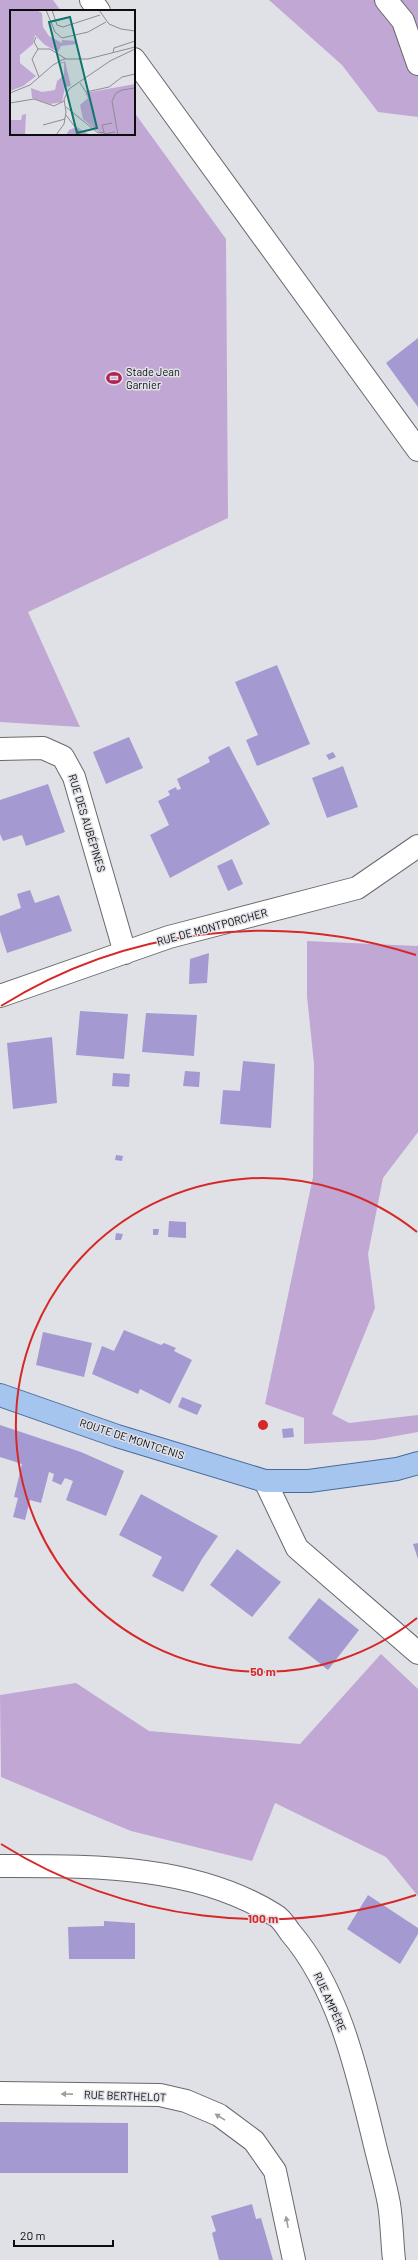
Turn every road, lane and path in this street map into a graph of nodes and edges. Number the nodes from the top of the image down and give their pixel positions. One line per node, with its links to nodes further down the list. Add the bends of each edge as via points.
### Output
1 (91, 0): 3 (street)
2 (386, 0): 5 (street, via 403,21)
3 (98, 10)
4 (135, 60): 6 (street)
5 (418, 64)
6 (418, 450)
7 (0, 748): 9 (street, RUE DES AUBÉPINES, via 43,748 63,757 74,776)
8 (418, 846): 9 (street, RUE DE MONTPORCHER, via 357,888 169,937)
9 (125, 953): 10 (street, RUE DE MONTPORCHER)
10 (0, 996)
11 (0, 1395): 13 (main road, ROUTE DE MONTCENIS, via 117,1436)
12 (418, 1463): 13 (main road, ROUTE DE MONTCENIS, via 397,1469 309,1481)
13 (265, 1480): 14 (street, via 297,1548)
14 (418, 1653)
15 (0, 1866): 18 (street, RUE AMPÈRE, via 86,1866 152,1872 203,1884 241,1897 276,1916 301,1944 321,1976 347,2039 389,2204)
16 (0, 2093): 17 (street, RUE BERTHELOT, one-way to 16, via 275,2171 254,2141 219,2115 186,2101 160,2095)
17 (294, 2260)
18 (394, 2260)

